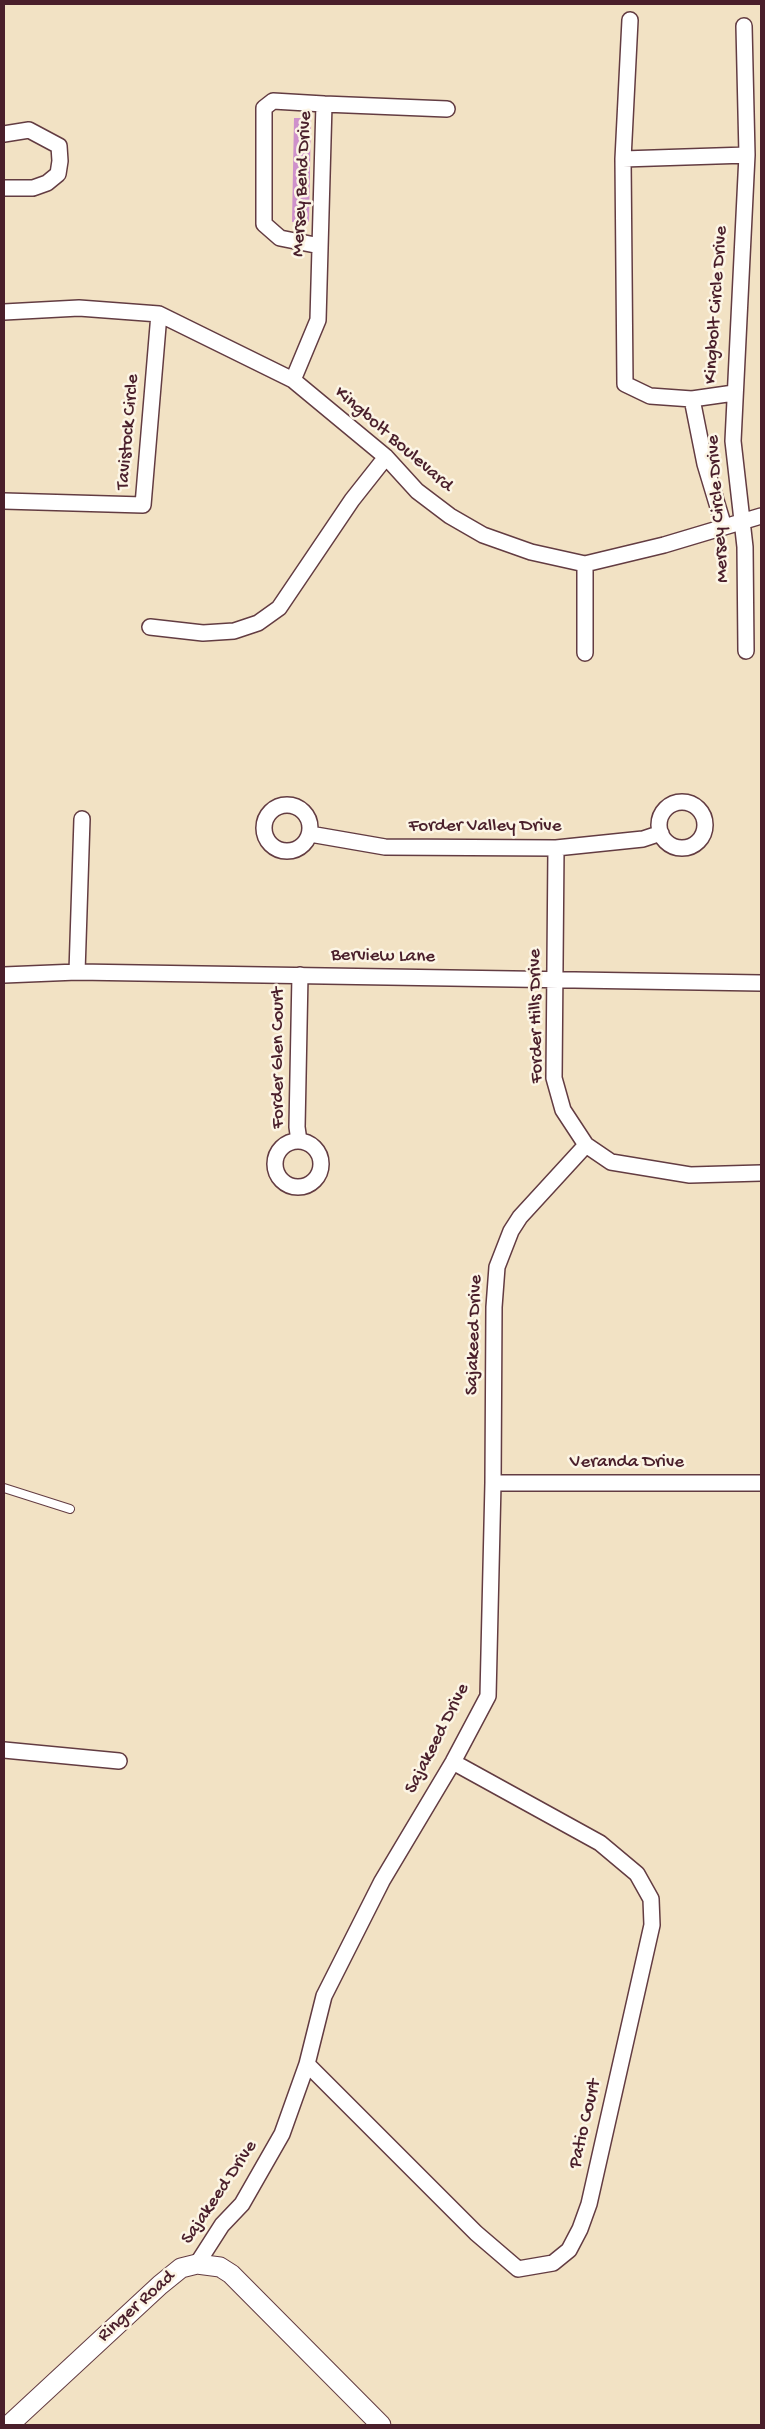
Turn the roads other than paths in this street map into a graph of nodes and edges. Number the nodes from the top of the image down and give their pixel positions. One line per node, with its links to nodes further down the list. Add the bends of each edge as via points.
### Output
1 (630, 20): 7 (street, Kingbolt Circle Drive)
2 (744, 26): 6 (street, Kingbolt Circle Drive)
3 (324, 104): 4 (street, Mersey Bend Drive); 9 (street, Mersey Bend Drive); 9 (street, via 273,101 264,108 264,224 280,238)
4 (447, 109)
5 (4, 134): 8 (street, via 29,130 59,146 60,161 58,174 47,183 33,188)
6 (747, 155): 7 (street); 13 (street, Kingbolt Circle Drive)
7 (623, 158): 14 (street, Kingbolt Circle Drive, via 625,384 650,396)
8 (4, 188)
9 (320, 246): 12 (street, Mersey Bend Drive, via 318,320)
10 (4, 312): 11 (street, Kingbolt Boulevard, via 80,308)
11 (159, 314): 12 (street, Kingbolt Boulevard); 16 (street, Tavistock Circle, via 143,505)
12 (293, 380): 15 (street, Kingbolt Boulevard)
13 (734, 393): 14 (street, Kingbolt Circle Drive); 18 (street, Mersey Circle Drive, via 733,441)
14 (692, 399): 19 (street, Mersey Circle Drive, via 705,464)
15 (386, 457): 20 (street, Kingbolt Boulevard, via 417,491 450,516 484,535 531,552); 21 (street, via 352,500 279,608 258,623 234,631 202,633)
16 (4, 501)
17 (761, 516): 18 (street, Kingbolt Boulevard)
18 (743, 521): 19 (street, Kingbolt Boulevard); 22 (street, Mersey Circle Drive)
19 (724, 527): 20 (street, Kingbolt Boulevard)
20 (585, 564): 23 (street)
21 (150, 627)
22 (746, 651)
23 (585, 653)
24 (82, 819): 28 (street)
25 (662, 833): 27 (street, Forder Valley Drive)
26 (310, 834): 27 (street, Forder Valley Drive, via 385,847)
27 (556, 848): 31 (street, Forder Hills Drive)
28 (77, 972): 29 (street, Berview Lane); 30 (street, Berview Lane)
29 (4, 976)
30 (300, 976): 31 (street, Berview Lane); 33 (street, Forder Glen Court)
31 (555, 979): 32 (street, Berview Lane); 34 (street, Forder Hills Drive, via 554,1078 563,1110)
32 (761, 983)
33 (299, 1141)
34 (586, 1144): 35 (street, Forder Hills Drive, via 611,1162 690,1174); 36 (street, Sajakeed Drive, via 520,1217 497,1267)
35 (761, 1174)
36 (493, 1483): 37 (street, Veranda Drive); 42 (street, Sajakeed Drive, via 488,1696)
37 (761, 1483)
38 (4, 1488): 39 (lane)
39 (70, 1509)
40 (4, 1750): 41 (street)
41 (119, 1761)
42 (453, 1762): 43 (street, Sajakeed Drive, via 382,1881 324,1996); 43 (street, Patio Court, via 600,1843 638,1874 651,1899 652,1925 591,2194 580,2229 569,2250 553,2263 518,2270 409,2168)
43 (307, 2064): 44 (street, Sajakeed Drive, via 282,2134 262,2172)
44 (197, 2264): 45 (street, Ringer Road, via 181,2268 160,2285); 46 (street, Ringer Road, via 220,2267 231,2274)
45 (9, 2425)
46 (381, 2425)

